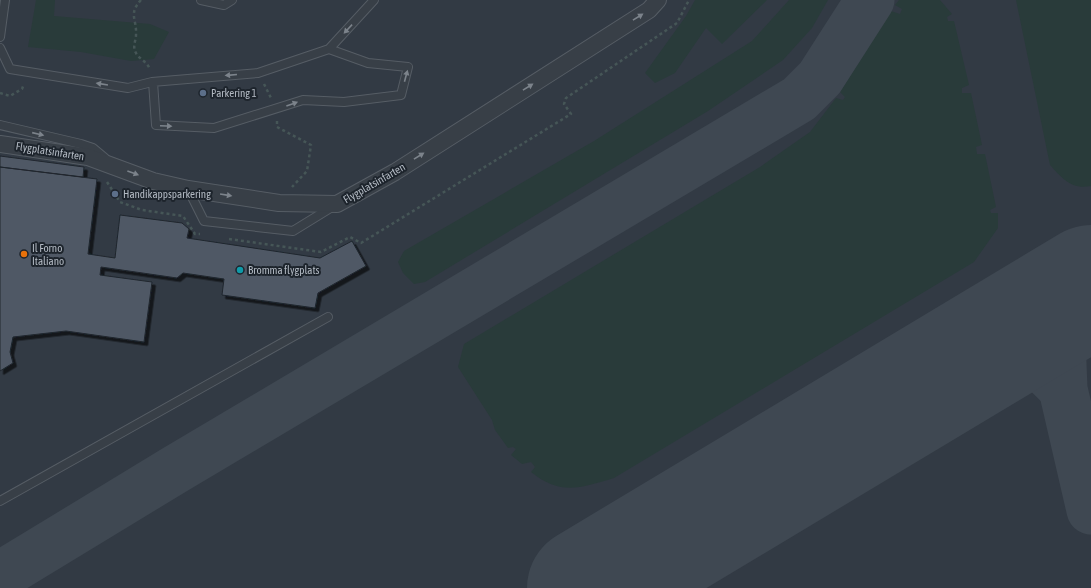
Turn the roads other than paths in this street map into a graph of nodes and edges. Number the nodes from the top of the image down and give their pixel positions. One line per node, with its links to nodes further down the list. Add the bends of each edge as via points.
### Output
1 (5, 0): 6 (lane)
2 (201, 0): 3 (lane, via 224,5)
3 (232, 0)
4 (374, 0): 8 (lane, one-way to 8)
5 (658, 0): 15 (street, Flygplatsinfarten, one-way to 5, via 426,152 649,10)
6 (0, 37)
7 (0, 48): 9 (lane, one-way to 7, via 128,88 10,69)
8 (329, 49): 9 (lane, one-way to 9, via 258,73); 9 (lane, one-way to 8, via 156,125 214,128 303,100 344,102 401,95 408,68 368,63)
9 (153, 82)
10 (0, 125): 13 (lane, one-way to 13, via 93,148)
11 (0, 144): 13 (street, Flygplatsinfarten, via 88,157)
12 (0, 152): 13 (lane, via 85,163)
13 (106, 163): 14 (street, Flygplatsinfarten, one-way to 14)
14 (188, 189): 15 (street, Flygplatsinfarten, one-way to 15, via 279,203); 15 (lane, via 204,221 293,231)
15 (337, 204)
16 (328, 317): 17 (lane)
17 (0, 501)

